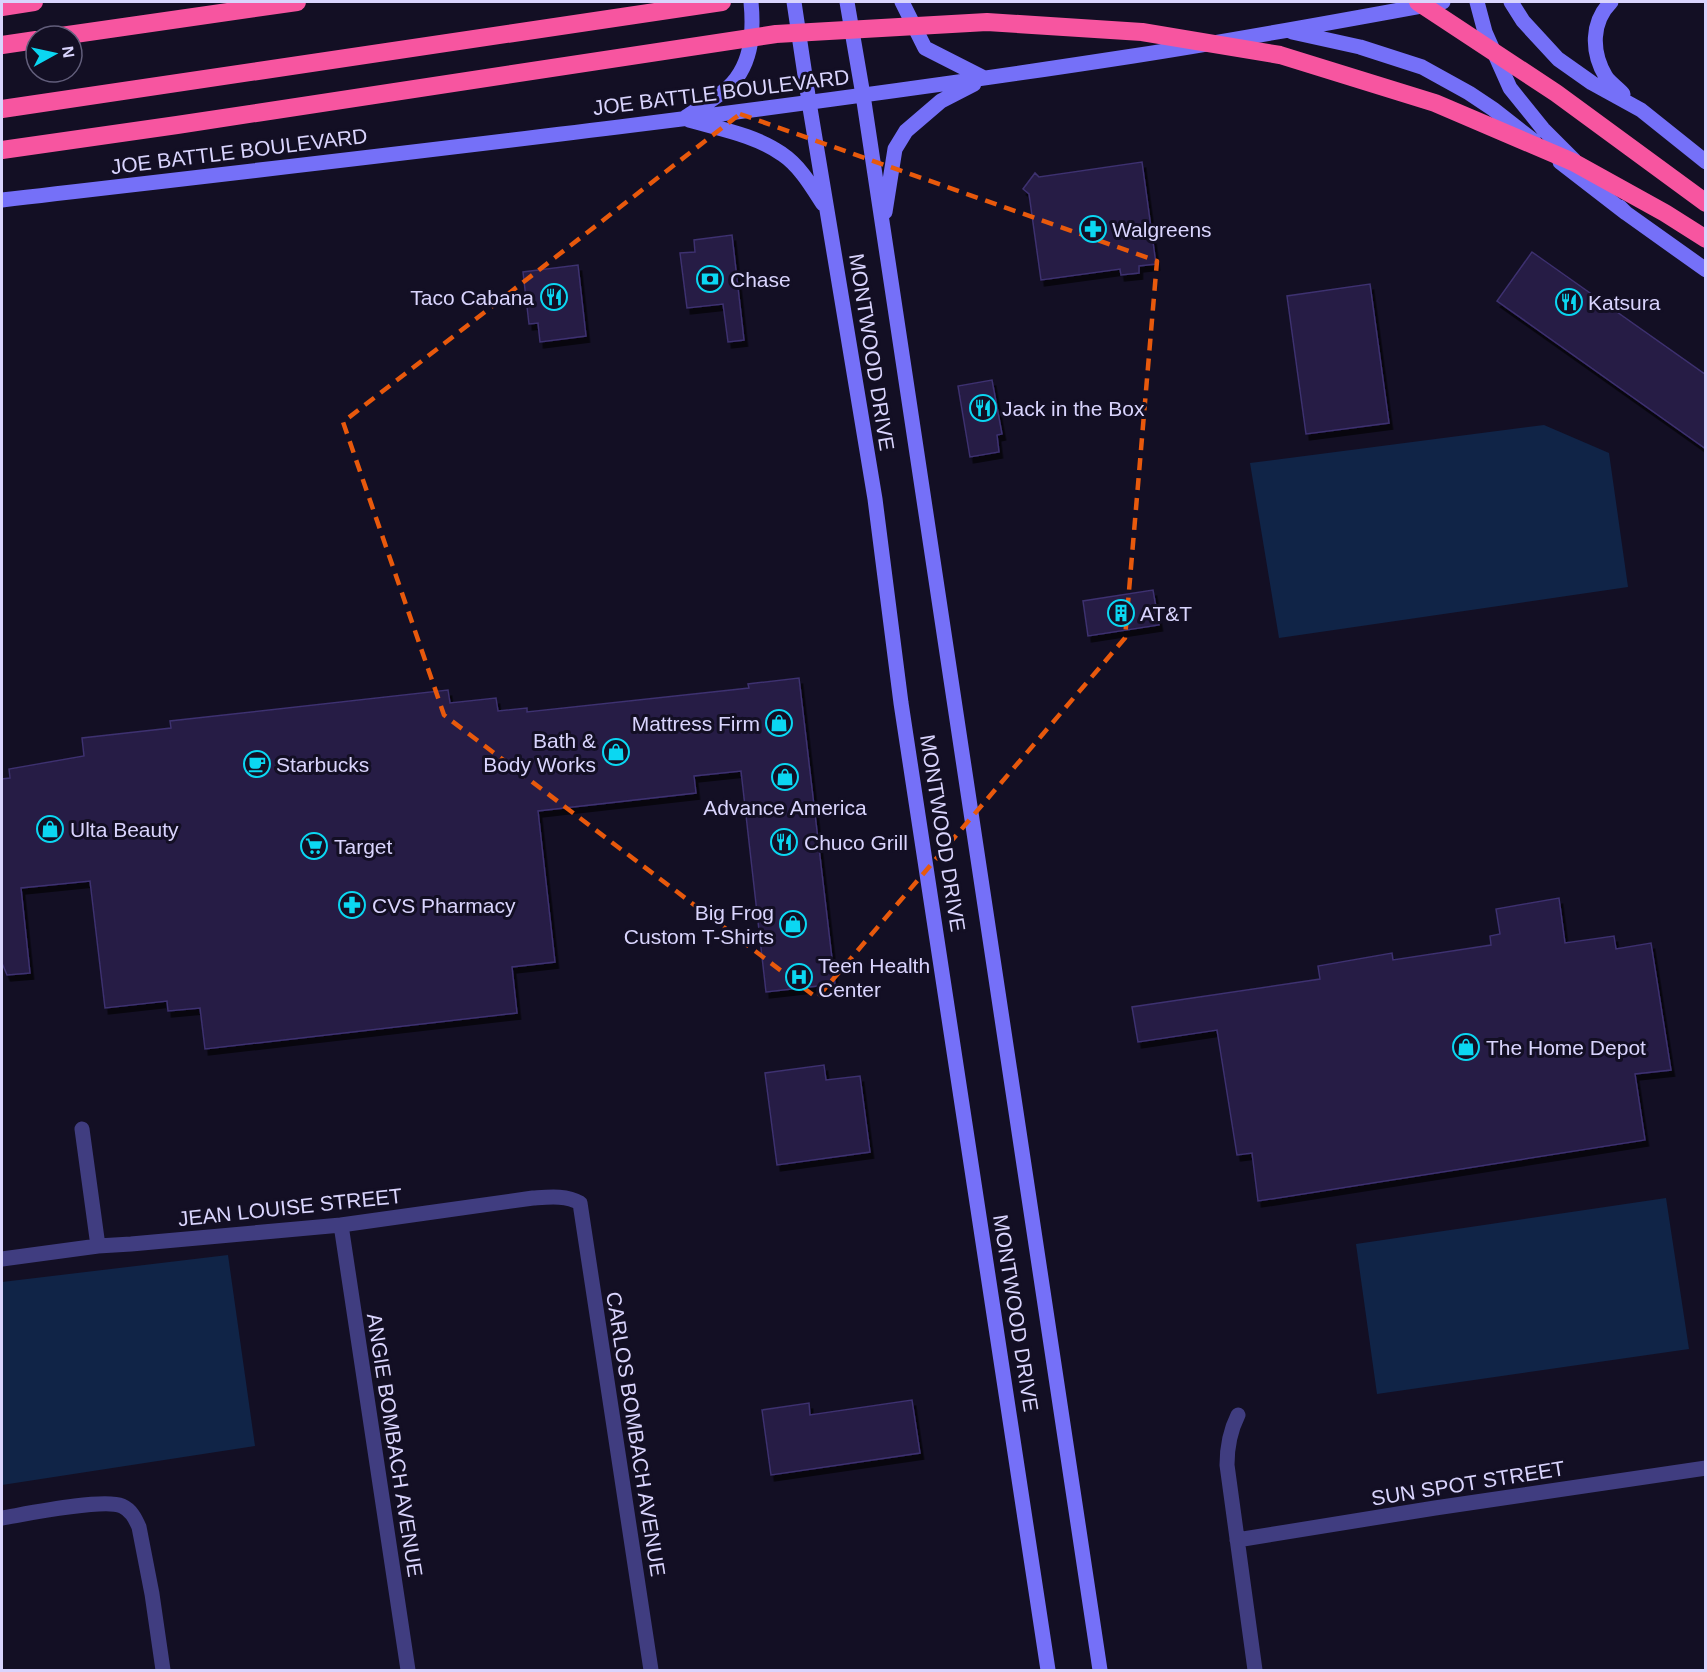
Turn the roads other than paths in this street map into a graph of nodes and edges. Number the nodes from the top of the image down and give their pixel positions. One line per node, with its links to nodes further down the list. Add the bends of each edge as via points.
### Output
1 (34, 2): 13 (highway)
2 (297, 2): 15 (highway)
3 (722, 2): 21 (highway)
4 (751, 2): 23 (main road, via 752,37 738,76 726,90)
5 (794, 2): 20 (main road, MONTWOOD DRIVE)
6 (847, 2): 19 (main road, MONTWOOD DRIVE)
7 (902, 2): 18 (main road, via 925,48)
8 (1418, 2): 27 (highway, bridge, via 1556,93)
9 (1443, 2): 14 (main road, JOE BATTLE BOULEVARD)
10 (1477, 2): 29 (main road, via 1485,32 1510,88 1542,129)
11 (1511, 2): 22 (main road, via 1558,59)
12 (1611, 2): 22 (main road, via 1598,21 1594,42 1599,62 1607,78)
13 (2, 7)
14 (1286, 31): 18 (main road, JOE BATTLE BOULEVARD); 29 (main road, via 1360,47 1422,67 1493,109)
15 (84, 33)
16 (24, 42): 17 (highway)
17 (2, 45)
18 (984, 78): 19 (main road, JOE BATTLE BOULEVARD); 30 (main road, via 941,101 906,131 895,149)
19 (863, 95): 20 (main road, JOE BATTLE BOULEVARD); 30 (main road, MONTWOOD DRIVE)
20 (809, 102): 23 (main road, JOE BATTLE BOULEVARD); 28 (main road, MONTWOOD DRIVE)
21 (2, 109)
22 (1641, 110): 25 (main road)
23 (683, 119): 26 (main road, JOE BATTLE BOULEVARD); 28 (main road, via 760,141 783,155 806,178)
24 (2, 150): 31 (highway, bridge, via 776,33 987,22 1142,32 1292,59 1435,103 1562,158)
25 (1706, 162)
26 (2, 200)
27 (1706, 202)
28 (827, 210): 45 (main road, MONTWOOD DRIVE, via 875,500 900,693)
29 (1626, 213): 32 (main road)
30 (883, 227): 46 (main road, MONTWOOD DRIVE)
31 (1706, 239)
32 (1706, 270)
33 (82, 1129): 36 (street)
34 (580, 1203): 35 (street, JEAN LOUISE STREET, via 573,1199 533,1198); 44 (street, CARLOS BOMBACH AVENUE)
35 (341, 1225): 36 (street, JEAN LOUISE STREET); 43 (street, ANGIE BOMBACH AVENUE)
36 (98, 1246): 37 (street, JEAN LOUISE STREET)
37 (2, 1259)
38 (1238, 1415): 41 (street, via 1227,1445)
39 (1706, 1468): 41 (street, SUN SPOT STREET)
40 (2, 1518): 42 (street, via 110,1503 129,1510 140,1527)
41 (1237, 1540): 47 (street)
42 (163, 1671)
43 (408, 1671)
44 (651, 1671)
45 (1048, 1671)
46 (1100, 1671)
47 (1255, 1671)

